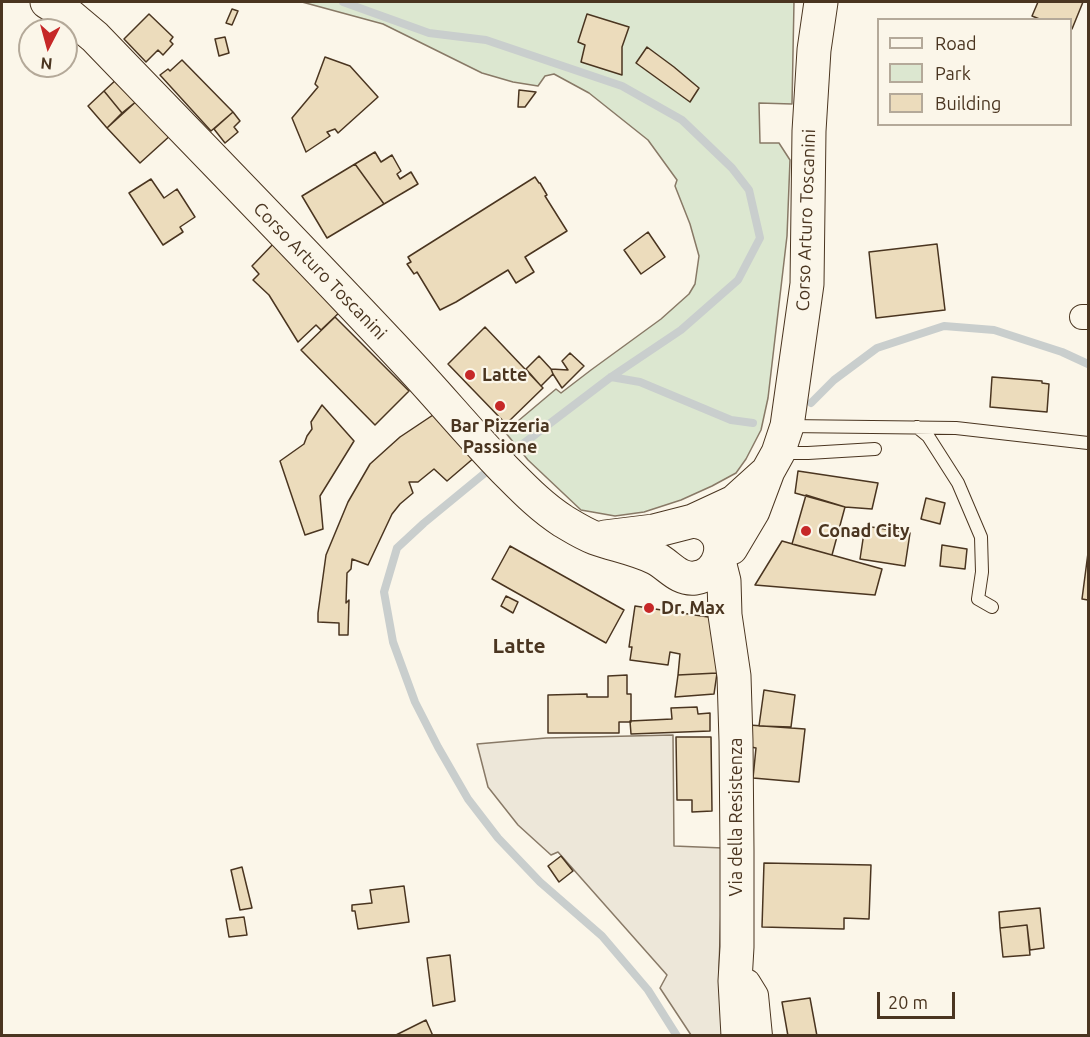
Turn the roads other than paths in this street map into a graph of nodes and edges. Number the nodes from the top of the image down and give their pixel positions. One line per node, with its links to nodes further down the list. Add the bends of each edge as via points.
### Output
1 (47, 2): 8 (main road, Corso Arturo Toscanini, via 95,37 347,298 526,491 564,522)
2 (821, 2): 6 (main road, Corso Arturo Toscanini, via 809,130 807,284)
3 (917, 427): 4 (lane); 6 (lane); 10 (lane, via 928,436 958,483 981,537 978,599)
4 (1089, 443)
5 (875, 449): 6 (lane, via 808,453)
6 (778, 450): 7 (main road, via 757,482 734,502); 9 (main road, Corso Arturo Toscanini, via 738,538 731,548)
7 (684, 524): 8 (main road); 9 (main road, via 702,523 717,534 720,542); 9 (main road, via 669,533 663,551 666,560 670,568)
8 (594, 538): 9 (main road, Corso Arturo Toscanini, via 655,558)
9 (703, 566): 11 (main road, Via della Resistenza, via 711,585 724,600 734,676)
10 (992, 607)
11 (735, 981): 12 (main road, Via della Resistenza); 13 (street, via 748,982 756,995)
12 (738, 1035)
13 (760, 1035)

